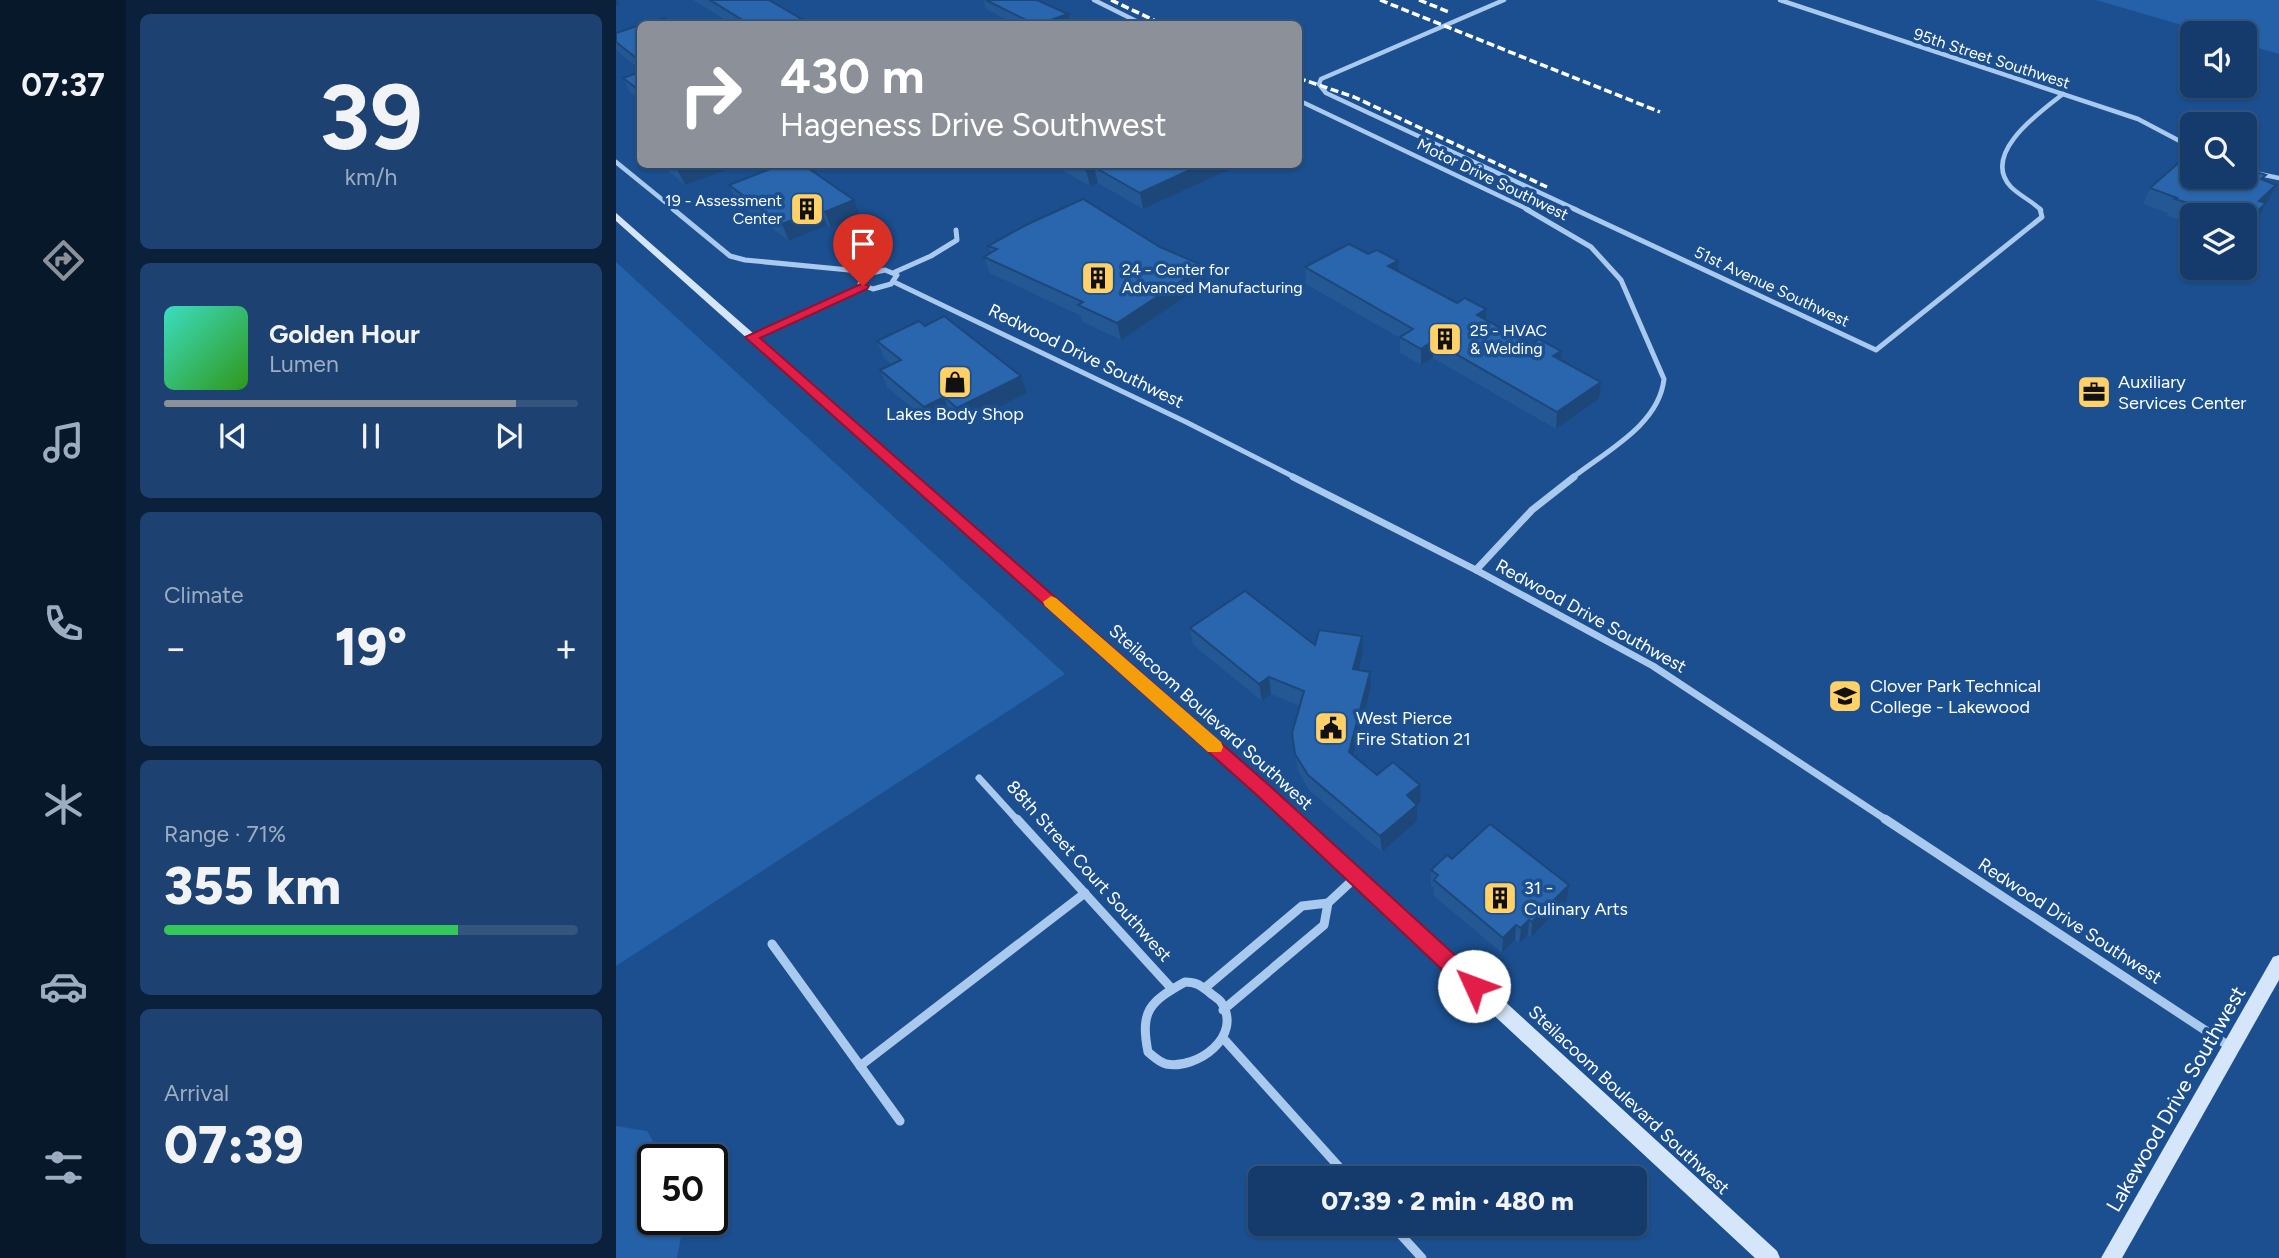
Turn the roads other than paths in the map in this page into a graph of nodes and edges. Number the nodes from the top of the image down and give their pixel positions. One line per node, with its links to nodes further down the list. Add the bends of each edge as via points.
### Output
1 (1094, 0): 4 (street)
2 (1504, 0): 5 (street, 51st Avenue Southwest, via 1318,84 1326,93 1876,351 2042,217 2037,204 2004,179 2003,163 2015,134)
3 (1780, 0): 5 (street, 95th Street Southwest)
4 (1136, 21)
5 (2063, 94): 7 (street, 95th Street Southwest, via 2138,119)
6 (1302, 102): 18 (street, Motor Drive Southwest, via 1508,200 1591,247 1621,280 1664,379 1662,396 1650,417 1532,510)
7 (2180, 141)
8 (616, 162): 13 (street, via 730,256)
9 (2257, 173): 10 (street)
10 (2279, 178)
11 (616, 216): 17 (main road, Steilacoom Boulevard Southwest)
12 (956, 230): 14 (street, via 957,240)
13 (870, 272): 14 (street); 16 (street, via 860,281)
14 (894, 272): 15 (street)
15 (894, 282): 16 (street, via 879,289); 18 (street, Redwood Drive Southwest, via 1183,420)
16 (863, 286): 17 (street)
17 (752, 337): 20 (main road, Steilacoom Boulevard Southwest)
18 (1476, 570): 29 (street, Redwood Drive Southwest, via 1653,666)
19 (979, 778): 21 (street, 88th Street Court Southwest)
20 (1356, 877): 22 (street); 35 (main road, Steilacoom Boulevard Southwest)
21 (1085, 893): 26 (street, 88th Street Court Southwest); 30 (street)
22 (1328, 903): 25 (street, via 1302,906); 27 (street, via 1324,925)
23 (772, 944): 30 (street)
24 (2279, 963): 29 (main road, Lakewood Drive Southwest)
25 (1206, 987): 26 (street, 88th Street Court Southwest, via 1185,982); 27 (street)
26 (1172, 989): 28 (street, 88th Street Court Southwest, via 1147,1012 1143,1023 1151,1055 1170,1066 1180,1066 1206,1056)
27 (1223, 1010): 28 (street, via 1227,1018)
28 (1223, 1038): 32 (street)
29 (2232, 1048): 36 (main road, Lakewood Drive Southwest)
30 (860, 1066): 31 (street)
31 (900, 1121)
32 (1338, 1166)
33 (1402, 1236): 34 (street)
34 (1422, 1258)
35 (1770, 1258)
36 (2111, 1258)

